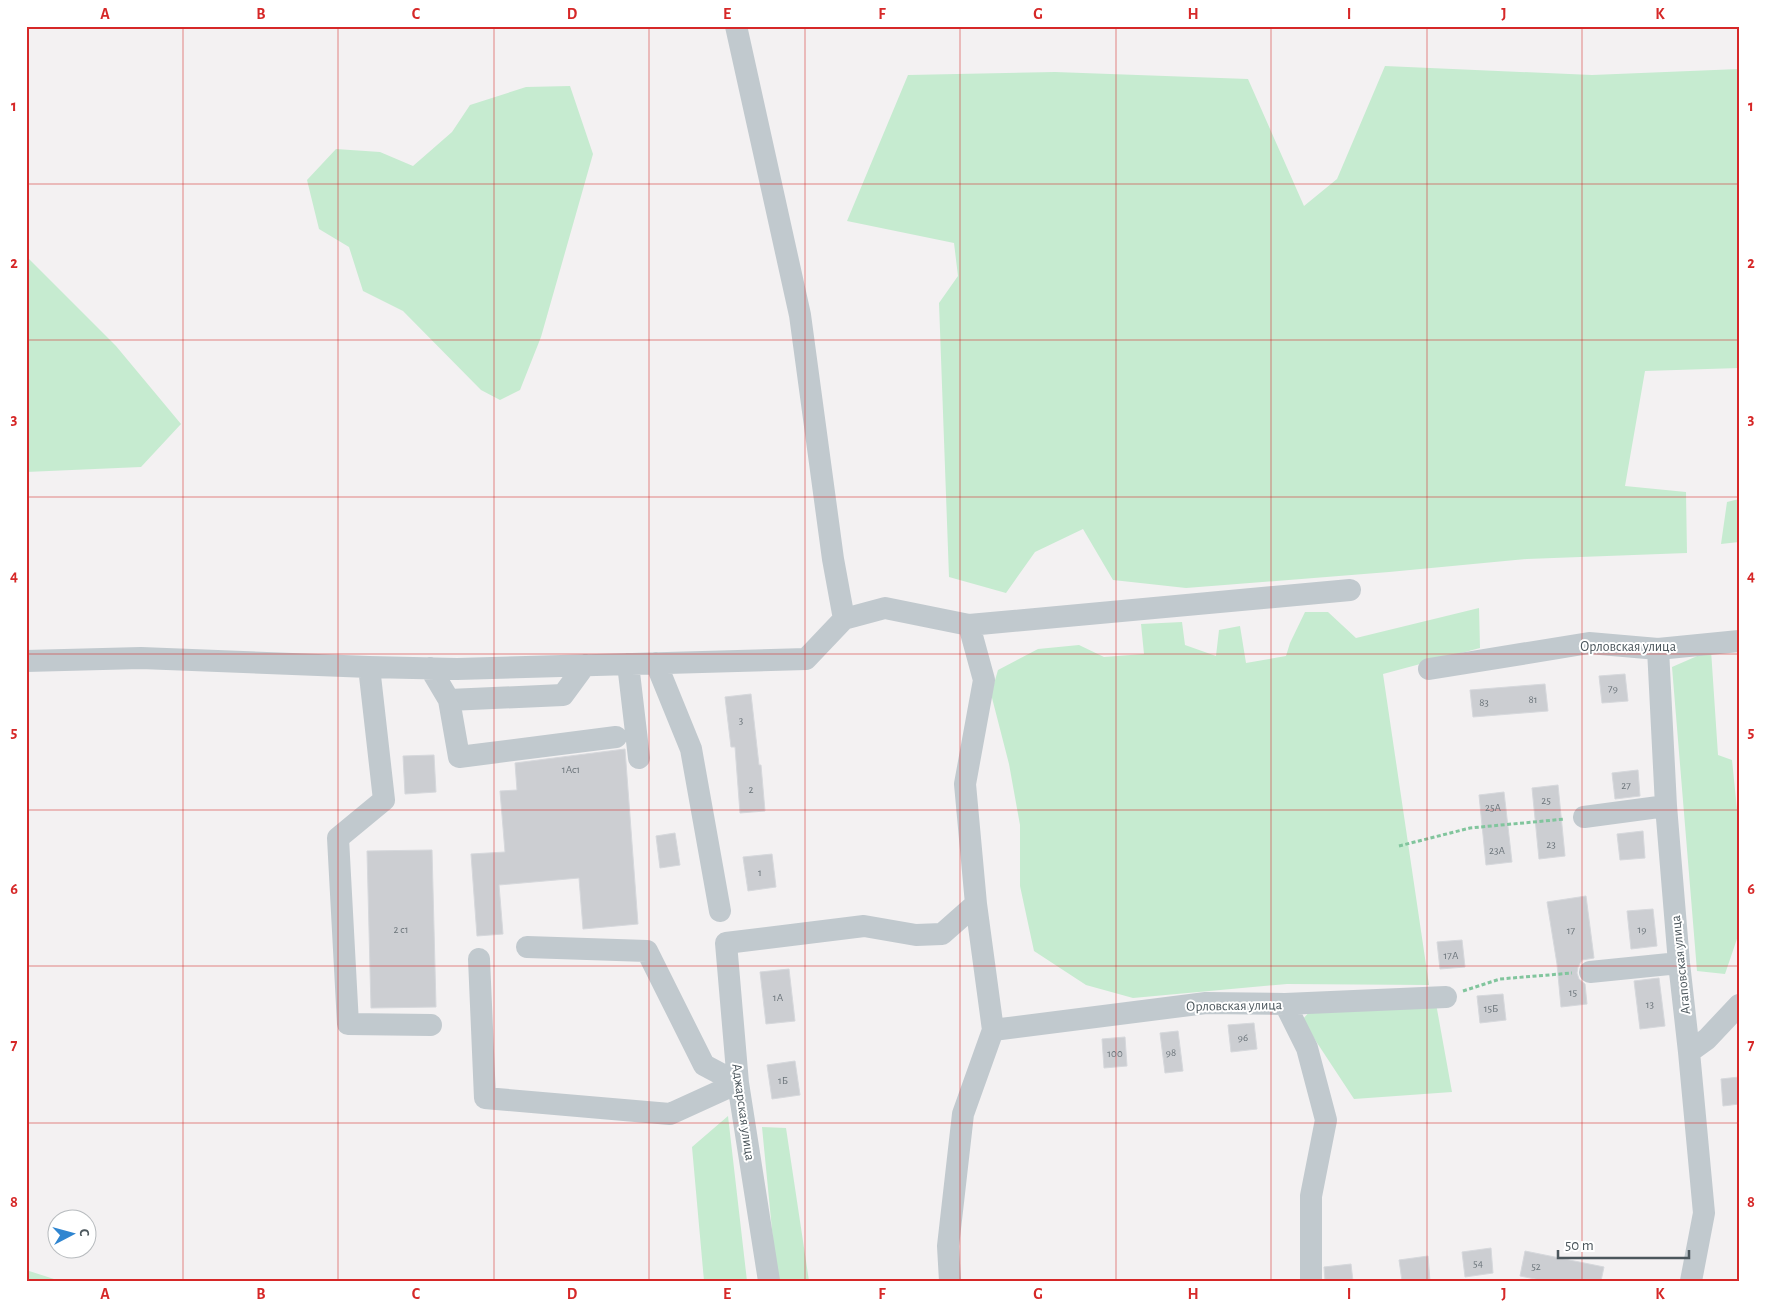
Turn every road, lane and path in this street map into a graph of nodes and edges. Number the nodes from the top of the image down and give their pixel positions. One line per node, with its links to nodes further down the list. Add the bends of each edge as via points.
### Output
1 (736, 26): 3 (street, via 800,315)
2 (1350, 590): 4 (street)
3 (844, 619): 4 (street, via 885,608); 8 (street, via 806,659)
4 (969, 625): 20 (street, via 984,680 965,784)
5 (1739, 641): 6 (street, Орловская улица)
6 (1658, 648): 13 (street, Орловская улица, via 1589,643); 17 (street, Агаповская улица)
7 (26, 661): 11 (street, via 141,658)
8 (656, 663): 9 (street); 21 (street, via 691,749)
9 (628, 664): 10 (street); 16 (street)
10 (585, 665): 12 (street); 14 (street, via 563,695)
11 (369, 667): 12 (street); 29 (street, via 384,800 338,838 348,1024)
12 (430, 668): 14 (street)
13 (1429, 669)
14 (449, 700): 15 (street, via 460,757)
15 (616, 737)
16 (640, 758)
17 (1666, 806): 18 (street); 24 (street, Агаповская улица)
18 (1584, 817): 19 (path, via 1470,828)
19 (1398, 846)
20 (976, 904): 30 (street); 32 (street, Аджарская улица, via 942,934 916,936 864,926 726,942)
21 (720, 911)
22 (527, 947): 32 (street, via 647,951 704,1065)
23 (479, 959): 32 (street, via 485,1098 670,1114)
24 (1679, 962): 25 (street); 31 (street, Агаповская улица)
25 (1590, 972): 26 (path, via 1500,979)
26 (1446, 997): 27 (street, Орловская улица)
27 (1285, 1004): 30 (street, Орловская улица, via 1206,1003); 35 (street, via 1307,1048 1326,1120 1311,1196)
28 (1739, 1005): 31 (street, via 1708,1039)
29 (431, 1025)
30 (993, 1030): 34 (street, via 963,1114 948,1246)
31 (1689, 1052): 36 (street, Агаповская улица, via 1704,1213)
32 (738, 1083): 33 (street, Аджарская улица)
33 (769, 1281)
34 (950, 1281)
35 (1311, 1281)
36 (1691, 1281)

